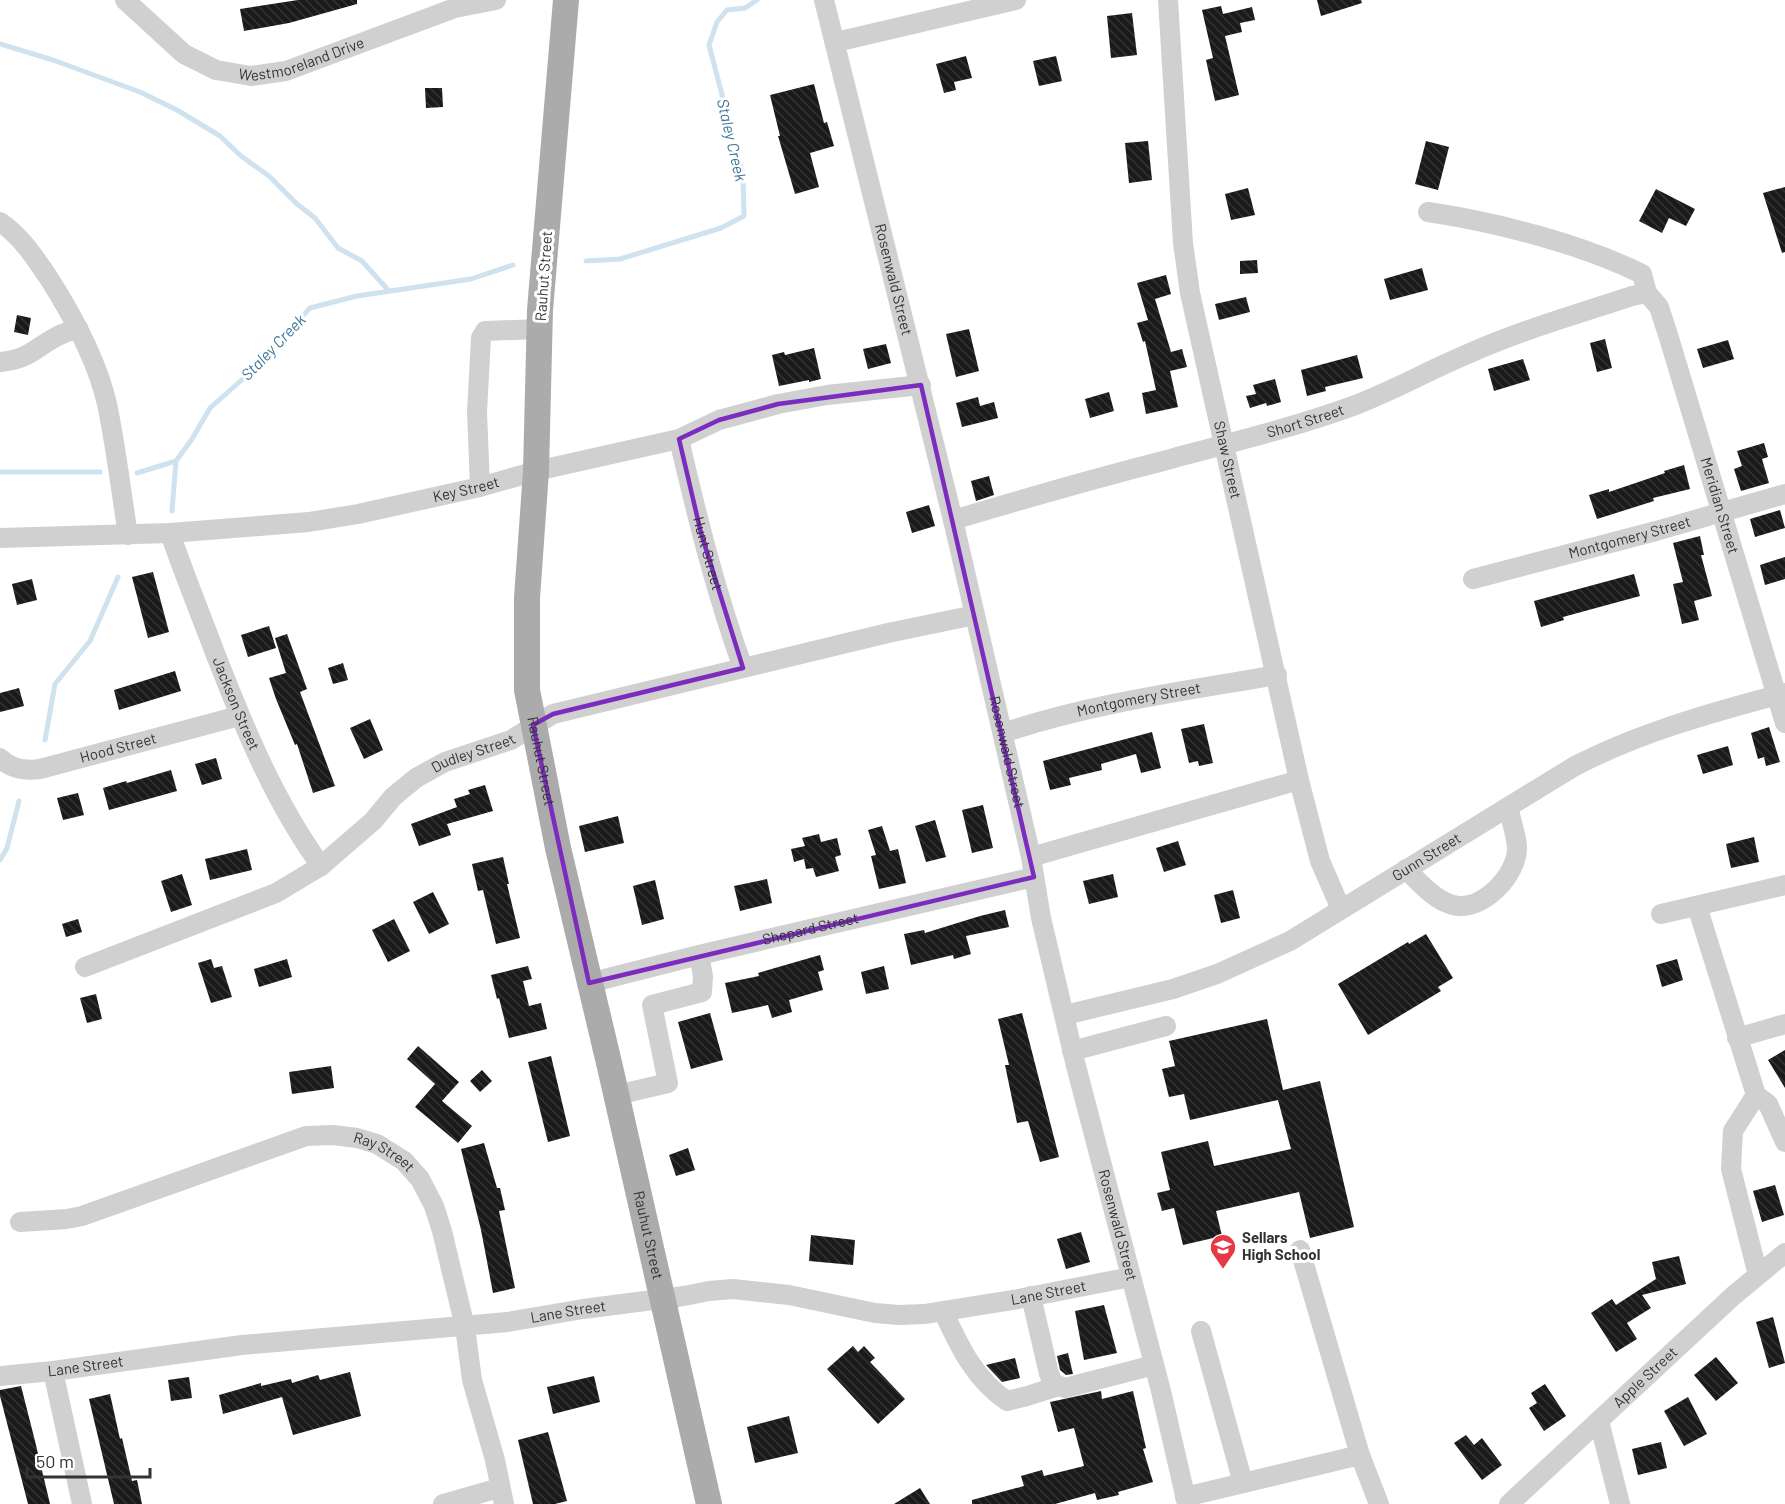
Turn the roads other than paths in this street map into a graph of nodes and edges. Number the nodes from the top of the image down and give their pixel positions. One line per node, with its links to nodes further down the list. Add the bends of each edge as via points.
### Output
1 (125, 0): 7 (street, Westmoreland Drive, via 184,54 216,70 251,75 286,71)
2 (496, 0): 7 (street, Westmoreland Drive)
3 (566, 0): 13 (main road, Rauhut Street)
4 (824, 0): 8 (street, Rosenwald Street)
5 (1017, 0): 8 (street)
6 (1168, 0): 17 (street, Shaw Street, via 1183,243)
7 (454, 4)
8 (836, 42): 15 (street, Rosenwald Street)
9 (1428, 212): 11 (street, Meridian Street, via 1520,231 1614,260 1642,274)
10 (0, 222): 12 (street, via 43,269)
11 (1647, 293): 17 (street, Short Street, via 1516,334 1350,407); 21 (street, Meridian Street, via 1659,308 1666,328)
12 (78, 328): 14 (street, via 57,336 27,356); 24 (street, via 107,403)
13 (540, 329): 18 (main road, Rauhut Street); 19 (street, via 485,331 480,338)
14 (0, 362)
15 (921, 385): 16 (street, Key Street, via 778,404 719,420); 22 (street, Rosenwald Street)
16 (679, 439): 18 (street, Key Street); 28 (street, Hunt Street, via 700,533)
17 (1223, 446): 22 (street, Short Street); 29 (street, Shaw Street)
18 (536, 471): 19 (street, Key Street); 33 (main road, Rauhut Street, via 526,627)
19 (480, 487): 23 (street, Key Street, via 309,522)
20 (1785, 494): 21 (street, Montgomery Street)
21 (1722, 513): 26 (street, Montgomery Street); 30 (street, Meridian Street)
22 (953, 520): 27 (street, Rosenwald Street)
23 (170, 533): 24 (street, Key Street); 31 (street, Jackson Street)
24 (128, 535): 25 (street, Key Street)
25 (0, 538)
26 (1473, 579)
27 (975, 615): 28 (street, Dudley Street); 34 (street, Rosenwald Street)
28 (743, 668): 33 (street, Dudley Street, via 553,714)
29 (1277, 675): 34 (street, Montgomery Street, via 1138,698); 36 (street, Shaw Street)
30 (1780, 694): 32 (street, Meridian Street); 37 (street, Gunn Street, via 1610,748)
31 (240, 716): 35 (street, Hood Street, via 40,769 16,768); 39 (street, Jackson Street, via 274,790)
32 (1785, 723)
33 (533, 725): 39 (street, Dudley Street, via 511,741 445,762 416,778); 48 (main road, Rauhut Street)
34 (1003, 733): 38 (street, Rosenwald Street)
35 (0, 758)
36 (1299, 780): 38 (street); 44 (street, Shaw Street, via 1320,861)
37 (1508, 807): 40 (street, Gunn Street); 40 (street, via 1517,847 1515,860 1504,879 1479,903 1461,907 1439,900)
38 (1031, 857): 41 (street, Rosenwald Street)
39 (321, 866): 47 (street, Dudley Street, via 251,904)
40 (1406, 869): 44 (street, Gunn Street)
41 (1034, 878): 46 (street, Shepard Street); 49 (street, Rosenwald Street)
42 (1785, 885): 43 (street)
43 (1697, 906): 45 (street); 52 (street)
44 (1341, 909): 49 (street, Gunn Street, via 1290,941 1217,974 1173,989)
45 (1661, 914)
46 (699, 955): 48 (street, Shepard Street); 54 (street, via 702,992 652,1005 668,1083)
47 (85, 967)
48 (589, 983): 54 (main road, Rauhut Street)
49 (1065, 1015): 53 (street, Rosenwald Street)
50 (1785, 1024): 52 (street)
51 (1166, 1026): 53 (street)
52 (1737, 1038): 55 (street)
53 (1072, 1051): 61 (street, Rosenwald Street)
54 (617, 1095): 63 (main road, Rauhut Street)
55 (1755, 1095): 56 (street, via 1768,1104); 60 (street, via 1733,1131 1731,1170)
56 (1785, 1142)
57 (20, 1222): 65 (street, Ray Street, via 82,1216 306,1136 357,1138 377,1144 404,1161 420,1179 442,1231)
58 (1299, 1250): 72 (street)
59 (1782, 1260): 60 (street, Apple Street)
60 (1758, 1275): 71 (street, Apple Street)
61 (1131, 1277): 62 (street, Lane Street); 67 (street, Rosenwald Street)
62 (1031, 1296): 64 (street, Lane Street); 70 (street, via 1049,1374)
63 (662, 1298): 64 (street, Lane Street, via 733,1289 789,1295 883,1314); 65 (street, Lane Street); 78 (main road, Rauhut Street)
64 (943, 1311): 70 (street, via 979,1376 1007,1401)
65 (465, 1327): 68 (street, Lane Street, via 242,1345); 74 (street, Ray Street, via 472,1380)
66 (1201, 1331): 73 (street)
67 (1154, 1365): 70 (street, via 1065,1389); 75 (street, Rosenwald Street)
68 (53, 1371): 69 (street, Lane Street); 76 (street)
69 (0, 1376)
70 (1059, 1386)
71 (1599, 1421): 80 (street, Apple Street); 81 (street)
72 (1360, 1455): 73 (street); 79 (street)
73 (1243, 1483): 75 (street)
74 (502, 1496): 77 (street)
75 (1184, 1502)
76 (81, 1504)
77 (443, 1504)
78 (709, 1504)
79 (1379, 1504)
80 (1509, 1504)
81 (1620, 1504)

